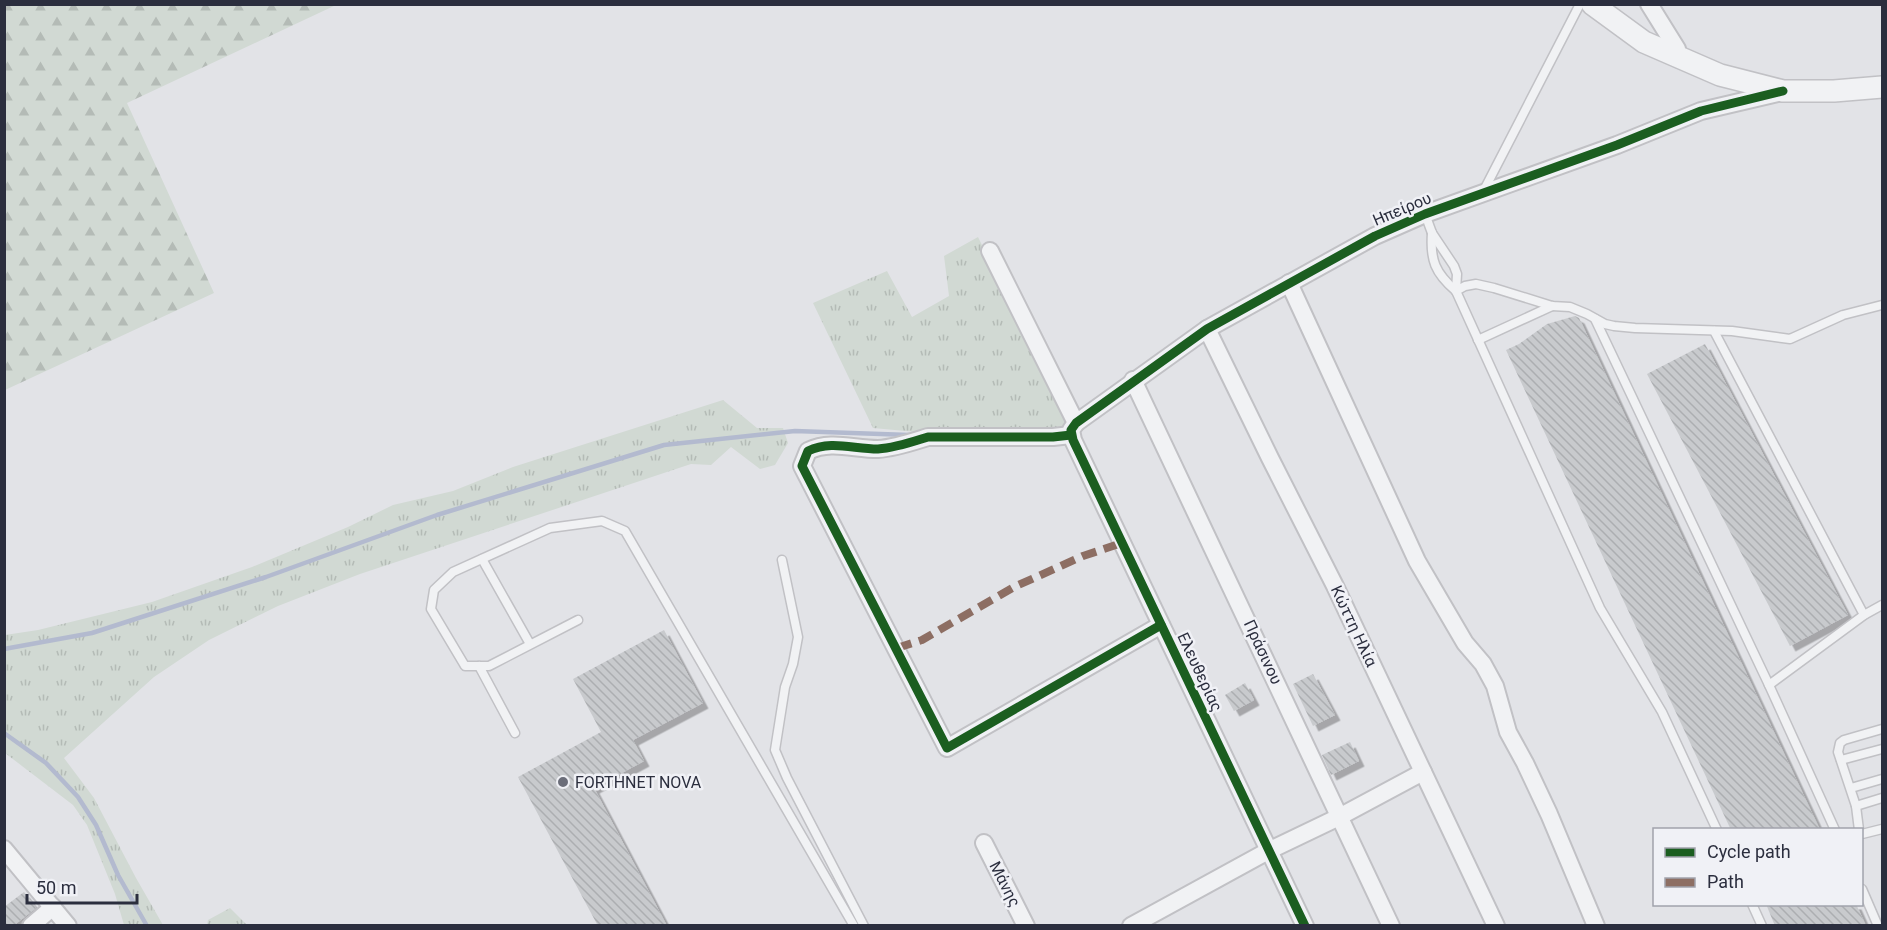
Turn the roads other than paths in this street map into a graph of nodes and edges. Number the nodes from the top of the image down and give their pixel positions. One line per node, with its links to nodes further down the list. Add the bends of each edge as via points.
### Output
1 (1580, 4): 7 (lane)
2 (1592, 4): 4 (street, via 1644,42)
3 (1649, 4): 4 (street, via 1677,49)
4 (1679, 59): 6 (street, via 1720,75)
5 (1882, 87): 6 (street, via 1834,92)
6 (1783, 91): 7 (street, Ηπείρου, via 1701,111 1617,146)
7 (1483, 192): 8 (street, Ηπείρου)
8 (1425, 214): 9 (lane); 11 (street, Ηπείρου, via 1375,236)
9 (1432, 233): 12 (lane, via 1454,266); 12 (lane, via 1434,262 1443,279)
10 (990, 251): 20 (street, Ελευθερίας)
11 (1289, 283): 16 (street, Ηπείρου); 60 (street, via 1417,561 1495,686 1508,732 1549,814)
12 (1456, 291): 14 (lane, via 1476,284); 18 (lane)
13 (1882, 305): 17 (lane, via 1844,315 1790,339)
14 (1552, 306): 15 (lane, via 1570,307); 18 (lane)
15 (1595, 319): 17 (lane, via 1635,328); 29 (lane)
16 (1207, 328): 19 (street, Ηπείρου); 34 (street, Κώττη Ηλία)
17 (1714, 331): 24 (lane)
18 (1478, 340): 40 (lane, via 1600,608 1662,712)
19 (1133, 380): 20 (street, Ηπείρου); 39 (street, Πράσινου)
20 (1073, 429): 26 (street, Ελευθερίας); 26 (street, via 1053,437 928,437 878,449 818,446 808,451 802,466 947,748)
21 (482, 559): 27 (lane); 28 (lane, via 453,572 434,590 431,609 465,666); 53 (lane, via 550,528 602,521 625,531)
22 (782, 560): 54 (lane, via 798,637 775,750)
23 (1882, 605): 24 (lane)
24 (1864, 615): 29 (lane)
25 (578, 620): 27 (lane)
26 (1161, 626): 47 (street, Ελευθερίας)
27 (530, 644): 28 (lane, via 489,666)
28 (479, 666): 31 (lane)
29 (1768, 685): 41 (lane)
30 (1882, 729): 33 (lane, via 1840,743)
31 (515, 733)
32 (1882, 749): 33 (lane)
33 (1841, 760): 36 (lane)
34 (1423, 772): 39 (street); 59 (street, Κώττη Ηλία)
35 (1882, 779): 36 (lane)
36 (1851, 788): 38 (lane)
37 (1882, 798): 38 (lane)
38 (1856, 806): 42 (lane)
39 (1339, 817): 47 (street); 58 (street, Πράσινου)
40 (1716, 828)
41 (1833, 828)
42 (1859, 828)
43 (1882, 829): 44 (lane)
44 (1863, 834)
45 (984, 843): 55 (street, Μάνης)
46 (4, 849): 50 (street)
47 (1268, 851): 56 (street); 57 (street, Ελευθερίας)
48 (1863, 891): 62 (lane)
49 (1753, 906): 61 (lane)
50 (53, 907): 51 (street); 52 (street)
51 (31, 926)
52 (68, 926)
53 (854, 926)
54 (864, 926)
55 (1026, 926)
56 (1131, 926)
57 (1305, 926)
58 (1391, 926)
59 (1496, 926)
60 (1596, 926)
61 (1762, 926)
62 (1878, 926)

